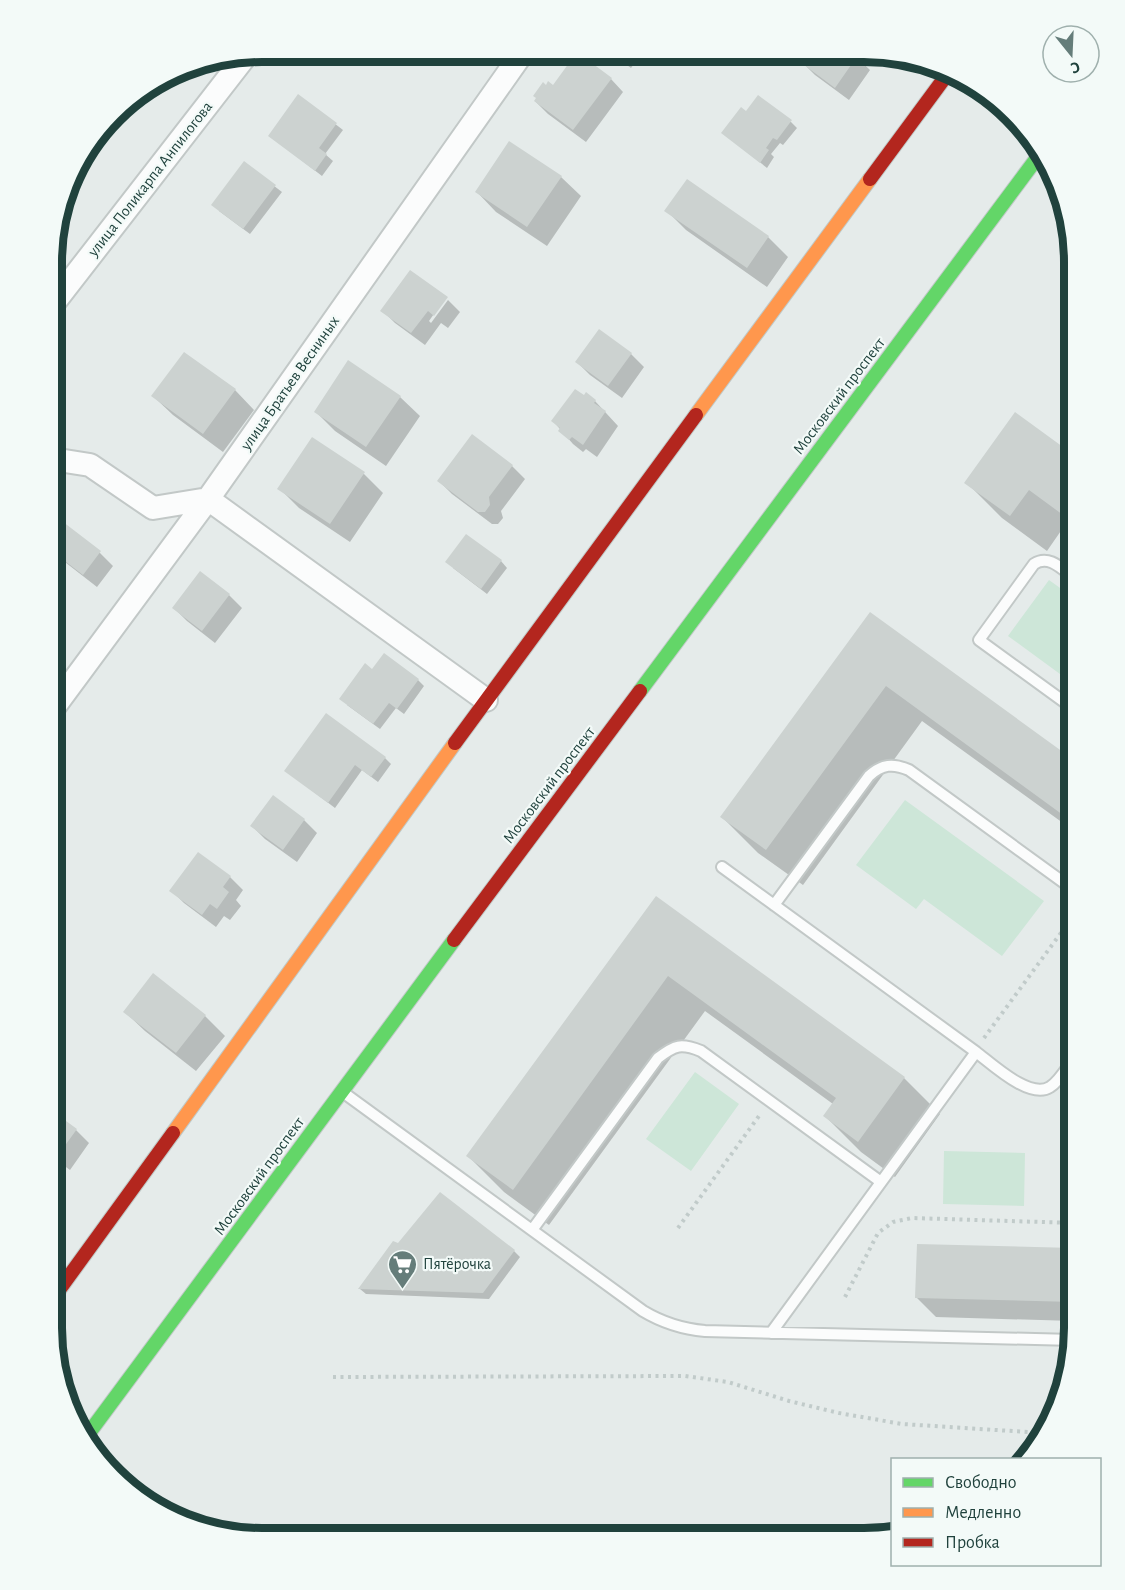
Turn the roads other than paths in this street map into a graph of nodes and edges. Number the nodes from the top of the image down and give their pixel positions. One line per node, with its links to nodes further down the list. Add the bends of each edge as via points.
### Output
1 (516, 62): 7 (street, улица Братьев Весниных)
2 (240, 63): 5 (street, улица Поликарпа Анпилогова)
3 (944, 79): 10 (main road)
4 (1035, 160): 17 (main road, Московский проспект)
5 (62, 292)
6 (62, 461): 7 (street, via 90,465 153,508)
7 (208, 499): 9 (street, улица Братьев Весниных); 10 (street)
8 (1064, 570): 11 (lane, via 1051,561 1034,564 979,640)
9 (62, 696)
10 (486, 700): 20 (main road)
11 (1064, 701)
12 (722, 867): 14 (lane)
13 (1063, 882): 14 (lane, via 909,770 886,765 869,776)
14 (774, 905): 15 (lane)
15 (975, 1052): 16 (lane, via 1024,1087 1039,1091 1049,1088); 18 (lane)
16 (1063, 1072)
17 (341, 1091): 19 (lane); 23 (main road, Московский проспект)
18 (881, 1182): 19 (lane, via 701,1051 688,1046 673,1047 658,1058); 21 (lane)
19 (532, 1230): 21 (lane, via 667,1324 705,1331)
20 (62, 1286)
21 (771, 1333): 22 (lane)
22 (1063, 1340)
23 (90, 1431)

